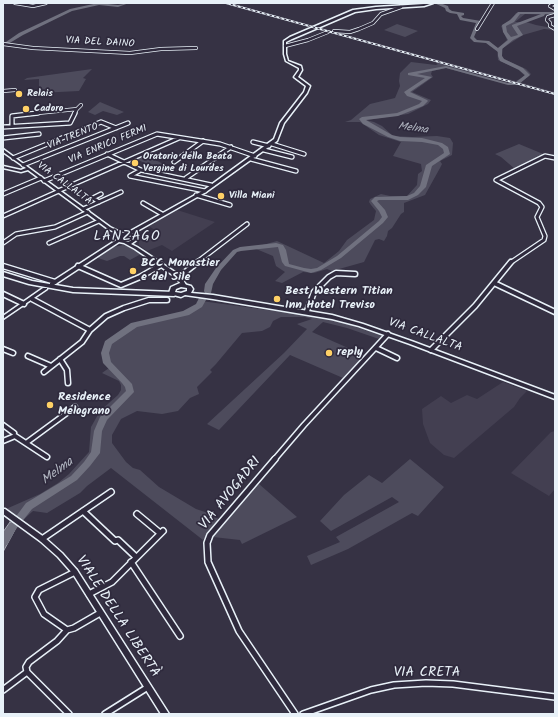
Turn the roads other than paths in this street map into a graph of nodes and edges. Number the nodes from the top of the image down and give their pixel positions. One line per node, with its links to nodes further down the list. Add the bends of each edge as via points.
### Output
1 (15, 3): 2 (street, via 33,6)
2 (46, 3)
3 (432, 3): 6 (street)
4 (493, 3): 9 (street)
5 (555, 4): 7 (street, via 550,6)
6 (401, 7): 11 (street, via 381,14 373,23 359,30); 14 (street, via 345,14 290,38)
7 (555, 9)
8 (555, 15): 10 (street, via 548,17 547,20 550,26)
9 (477, 28)
10 (555, 28)
11 (334, 31)
12 (328, 32): 14 (street, via 308,40)
13 (4, 44): 15 (street, VIA DEL DAINO, via 134,53)
14 (285, 44): 29 (street, via 287,61 300,67 301,70 296,77 308,86 282,123 278,137)
15 (196, 48)
16 (15, 90): 17 (street)
17 (3, 91)
18 (81, 105): 19 (street)
19 (77, 109): 21 (street, via 70,123); 21 (street, via 12,116)
20 (128, 123): 23 (street, VIA TRENTO)
21 (12, 126): 22 (street)
22 (3, 127)
23 (116, 128): 37 (street, via 101,122); 42 (street, VIA TRENTO)
24 (39, 134): 25 (street)
25 (3, 138)
26 (180, 138): 27 (street); 33 (street, VIA ENRICO FERMI, via 157,134); 40 (street)
27 (203, 141): 30 (street); 41 (street)
28 (254, 142): 29 (street)
29 (270, 145): 32 (street); 34 (street)
30 (231, 147): 35 (street); 47 (street)
31 (3, 150): 37 (street)
32 (264, 150): 35 (street); 36 (street)
33 (107, 154): 40 (street); 48 (street, VIA ENRICO FERMI)
34 (304, 154)
35 (255, 156): 39 (street)
36 (292, 157)
37 (13, 158): 42 (street)
38 (555, 158): 82 (street, via 545,156 496,180 539,203 542,207 537,217 545,236 541,243 509,264)
39 (251, 159): 46 (street); 49 (street)
40 (122, 162): 47 (street, via 161,175); 51 (street)
41 (174, 162)
42 (23, 165): 44 (street)
43 (3, 168): 44 (street, VIA CALLALTA)
44 (28, 169): 48 (street, VIA CALLALTA)
45 (139, 171): 50 (street, via 130,176)
46 (296, 171)
47 (186, 178): 49 (street)
48 (43, 180): 51 (street, VIA CALLALTA); 53 (street, VIA ENRICO FERMI)
49 (211, 186): 50 (street)
50 (205, 190): 55 (street)
51 (59, 191): 59 (street, VIA CALLALTA); 62 (street)
52 (122, 192): 56 (street)
53 (3, 194)
54 (101, 194): 56 (street, via 93,198)
55 (196, 195): 58 (street); 61 (street)
56 (99, 202): 59 (street)
57 (143, 203): 61 (street)
58 (230, 204)
59 (83, 209): 60 (street, VIA CALLALTA)
60 (88, 212): 63 (street, VIA CALLALTA); 70 (street, via 55,227 16,234)
61 (162, 214): 65 (street)
62 (3, 216)
63 (100, 221): 66 (street, VIA CALLALTA); 71 (street)
64 (247, 224): 80 (street)
65 (136, 228): 67 (street); 68 (street)
66 (111, 229): 67 (street, VIA CALLALTA); 69 (street, VIA CALLALTA)
67 (127, 234): 68 (street, VIA CALLALTA); 69 (street)
68 (135, 238): 72 (street); 73 (street)
69 (119, 239): 72 (street, VIA CALLALTA); 74 (street)
70 (3, 243)
71 (50, 243)
72 (125, 243): 73 (street, VIA CALLALTA); 74 (street)
73 (136, 248): 75 (street, VIA CALLALTA)
74 (104, 250): 77 (street)
75 (161, 265): 77 (street, via 121,285); 80 (street, VIA CALLALTA)
76 (3, 266): 81 (street)
77 (78, 266): 81 (street)
78 (3, 274): 85 (highway, via 31,283 73,290 156,294)
79 (355, 274): 91 (street, via 336,273 329,277 314,292)
80 (179, 278): 83 (street, VIA CALLALTA); 85 (street)
81 (54, 283)
82 (494, 283): 92 (street); 98 (street)
83 (184, 285): 85 (main road); 86 (main road)
84 (45, 289): 88 (street)
85 (174, 289): 86 (main road, VIA CALLALTA, via 180,295)
86 (188, 291): 91 (main road, VIA CALLALTA)
87 (3, 294): 90 (street)
88 (32, 299): 90 (street); 94 (street)
89 (167, 300): 94 (street, via 149,300 124,308 106,316)
90 (24, 304): 93 (street)
91 (307, 311): 95 (main road, VIA CALLALTA)
92 (555, 312)
93 (3, 318)
94 (90, 330): 102 (street, via 82,342)
95 (388, 334): 97 (street, VIA AVOGADRI); 98 (main road, VIA CALLALTA)
96 (3, 348): 99 (street)
97 (376, 348): 101 (street); 132 (street, VIA AVOGADRI, via 304,425 210,536 207,543 208,562 239,630)
98 (431, 350): 106 (main road, VIA CALLALTA)
99 (13, 353)
100 (28, 356): 103 (street)
101 (397, 358)
102 (60, 359): 103 (street); 105 (street, via 67,370)
103 (51, 366): 104 (street)
104 (44, 372)
105 (68, 383)
106 (555, 397)
107 (75, 407): 111 (street)
108 (3, 425): 109 (street)
109 (15, 434): 110 (street); 111 (street)
110 (3, 441)
111 (26, 443): 112 (street)
112 (47, 457)
113 (111, 492): 115 (street)
114 (3, 511): 117 (street, VIALE DELLA LIBERTÀ)
115 (83, 511): 117 (street); 118 (street)
116 (138, 514): 118 (street, via 161,532)
117 (42, 539): 120 (street, VIALE DELLA LIBERTÀ)
118 (136, 557): 119 (street)
119 (131, 562): 121 (street, via 112,582); 124 (street)
120 (75, 572): 121 (street, VIALE DELLA LIBERTÀ); 123 (street, via 38,590 36,597 44,614)
121 (89, 594): 122 (street, VIALE DELLA LIBERTÀ)
122 (100, 613): 123 (street); 126 (street, VIALE DELLA LIBERTÀ)
123 (67, 630): 125 (street, via 29,662)
124 (180, 636)
125 (27, 672): 127 (street); 129 (street)
126 (148, 687): 130 (street); 131 (street, VIALE DELLA LIBERTÀ)
127 (3, 690)
128 (555, 698): 133 (street, VIA CRETA, via 452,684 394,685 371,690)
129 (69, 714)
130 (105, 714)
131 (165, 714)
132 (295, 714)
133 (303, 714)

